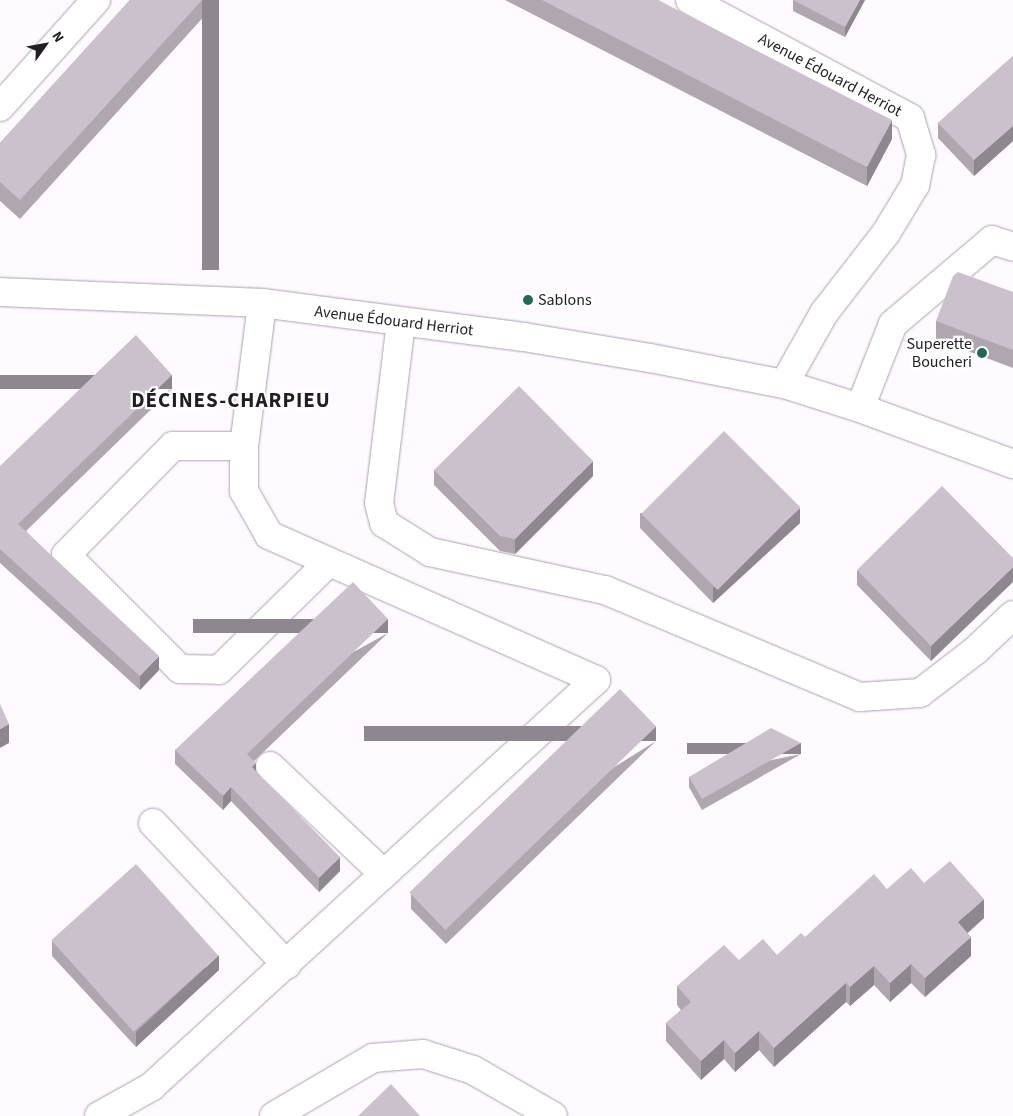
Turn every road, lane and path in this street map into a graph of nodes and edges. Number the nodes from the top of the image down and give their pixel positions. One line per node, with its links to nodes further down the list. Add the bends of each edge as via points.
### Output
1 (96, 0): 3 (street)
2 (690, 0): 8 (street, Avenue Édouard Herriot, via 910,118 921,155 915,185 886,234 824,313)
3 (0, 107)
4 (1013, 247): 9 (street, via 992,240 894,324)
5 (0, 292): 6 (street, Avenue Édouard Herriot)
6 (262, 303): 7 (street, Avenue Édouard Herriot); 10 (street)
7 (401, 322): 8 (street, Avenue Édouard Herriot, via 524,337); 13 (street, via 380,503 384,523 430,552 604,590 859,697 920,693 976,650)
8 (784, 384): 9 (street, Avenue Édouard Herriot)
9 (860, 408): 11 (street, Avenue Édouard Herriot)
10 (244, 446): 12 (street, via 244,491 269,535); 12 (street, via 173,446 66,555 180,669 219,670)
11 (1013, 464)
12 (329, 562): 16 (street, via 596,680)
13 (1013, 615)
14 (270, 766): 16 (street)
15 (153, 822): 17 (street)
16 (384, 874): 17 (street)
17 (287, 965): 18 (street, via 151,1087)
18 (99, 1116)
19 (274, 1116): 20 (street, via 373,1058 422,1054 473,1070)
20 (553, 1116)

